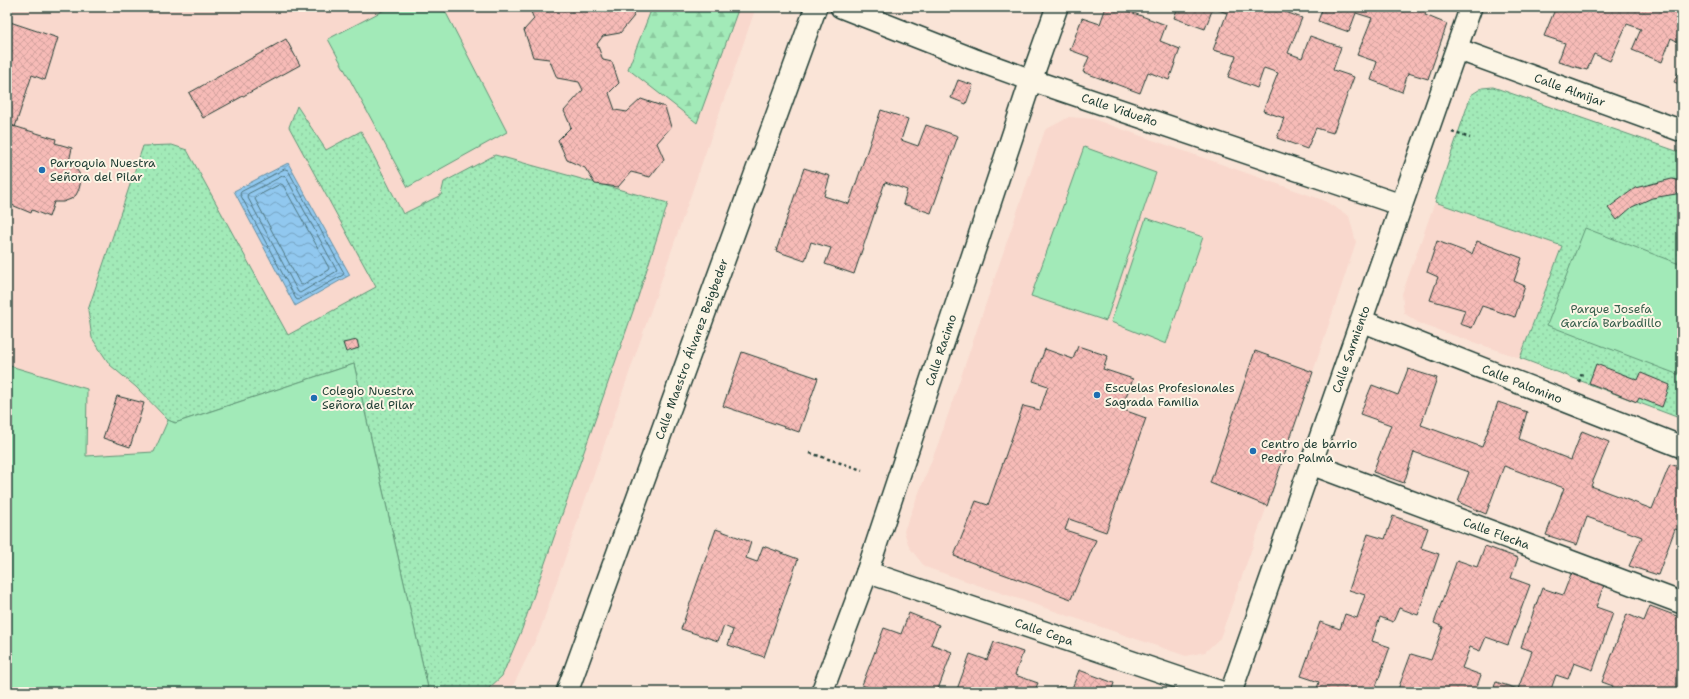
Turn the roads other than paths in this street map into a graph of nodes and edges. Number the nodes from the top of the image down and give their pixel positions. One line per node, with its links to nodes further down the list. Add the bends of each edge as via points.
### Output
1 (816, 7): 14 (street, Calle Maestro Álvarez Beigbeder)
2 (841, 7): 6 (street, Calle Vidueño)
3 (1057, 7): 6 (street, Calle Racimo)
4 (1471, 7): 5 (street, Calle Sarmiento)
5 (1457, 49): 7 (street, Calle Almijar); 8 (street, Calle Sarmiento)
6 (1031, 80): 8 (street, Calle Vidueño); 12 (street, Calle Racimo)
7 (1682, 131)
8 (1401, 205): 9 (street, Calle Sarmiento)
9 (1362, 321): 10 (street, Calle Palomino); 11 (street, Calle Sarmiento)
10 (1682, 447)
11 (1311, 464): 13 (street, Calle Flecha); 17 (street, Calle Sarmiento)
12 (867, 572): 15 (street, Calle Racimo); 16 (street, Calle Cepa)
13 (1682, 603)
14 (567, 692)
15 (822, 692)
16 (1221, 692)
17 (1231, 692)

